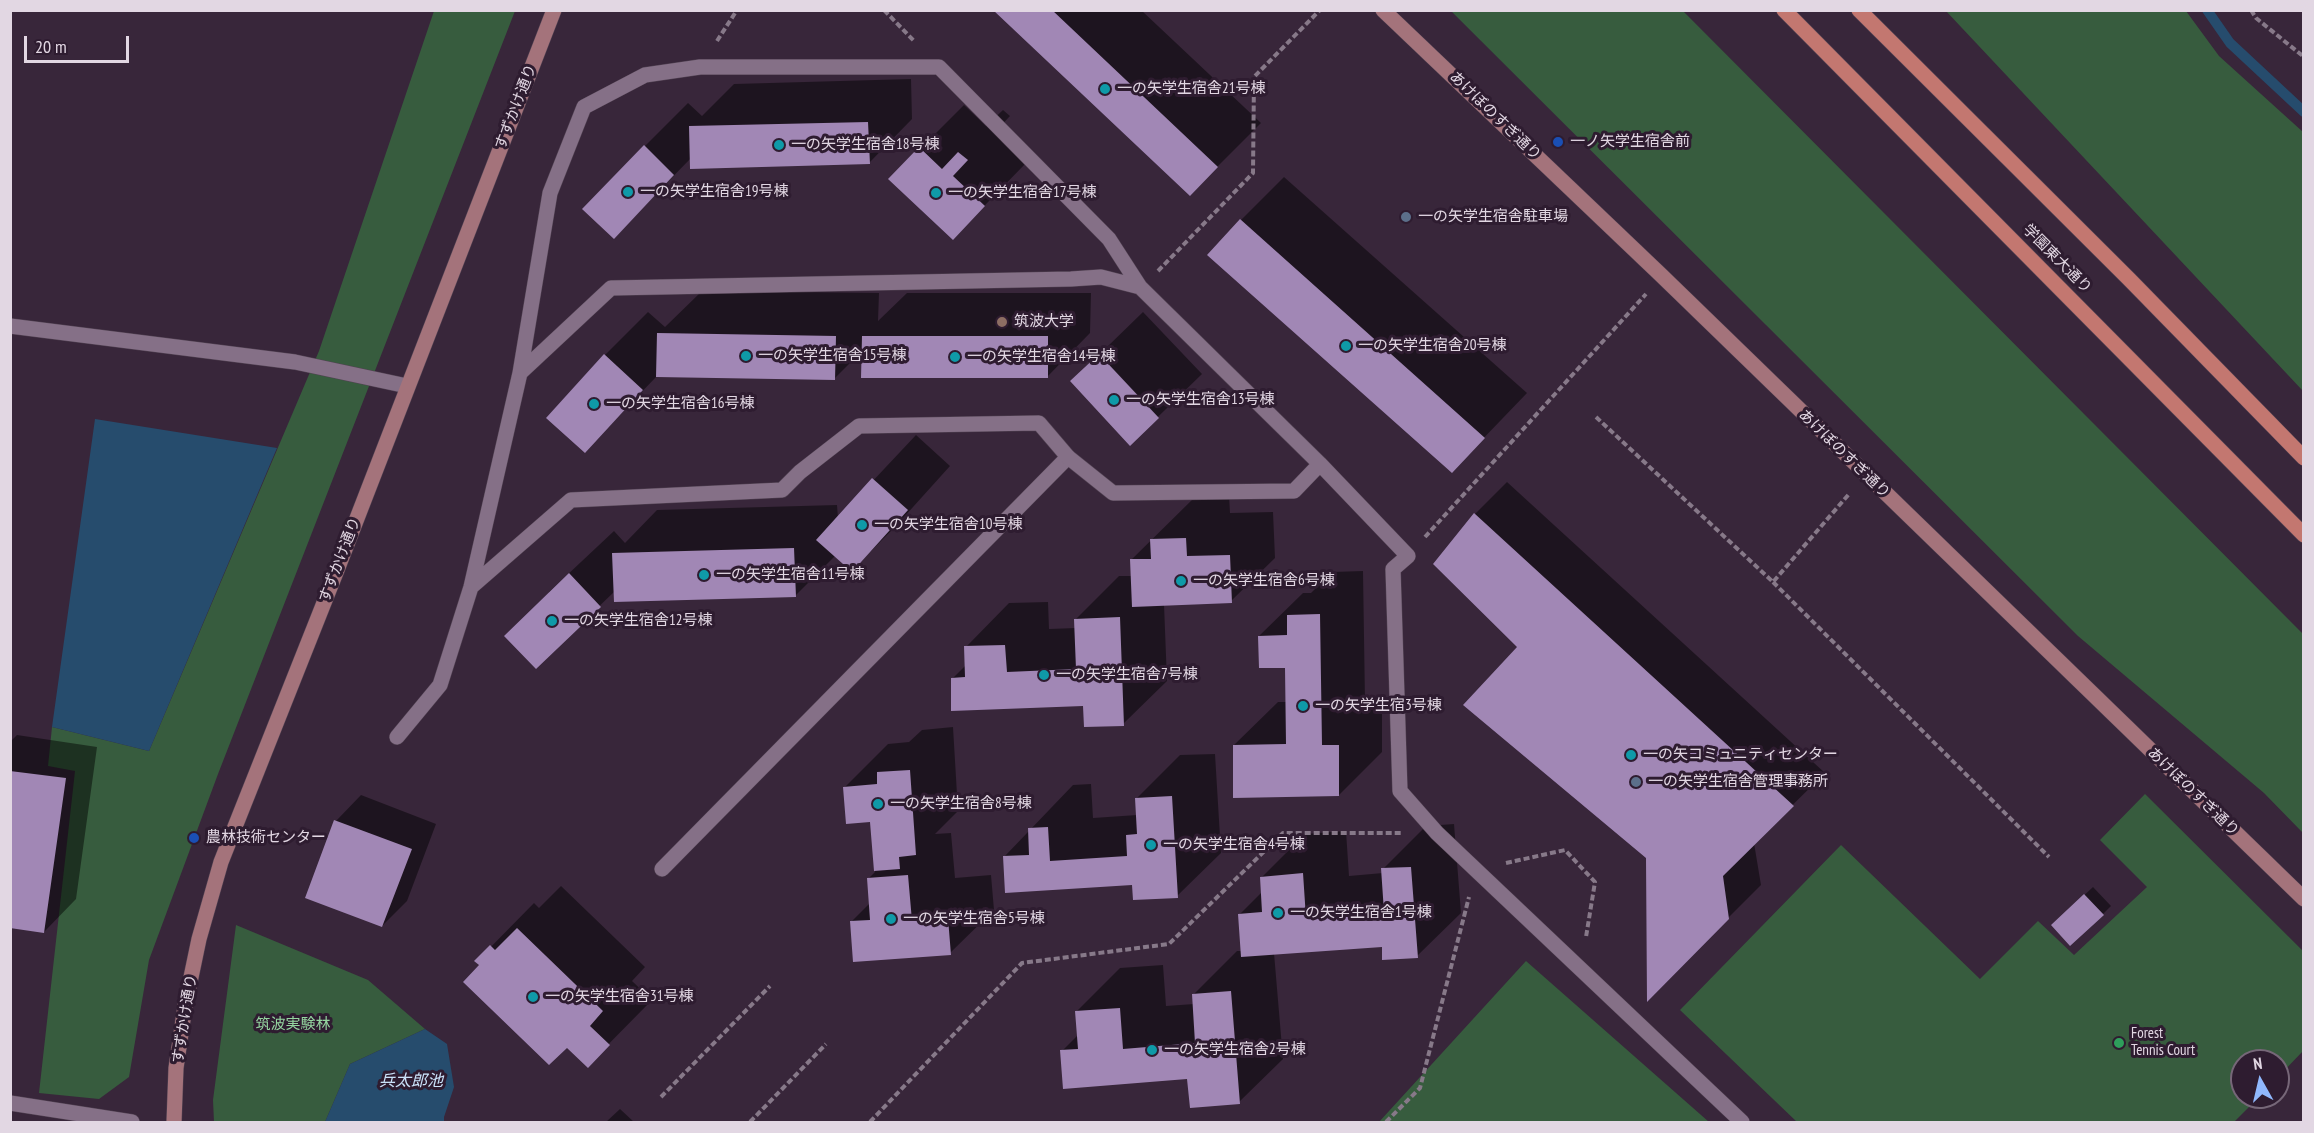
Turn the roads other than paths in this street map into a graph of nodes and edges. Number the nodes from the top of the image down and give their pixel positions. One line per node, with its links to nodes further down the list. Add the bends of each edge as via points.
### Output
1 (554, 10): 8 (street, すずかけ通り)
2 (1383, 10): 16 (street, あけぼのすぎ通り)
3 (1784, 10): 12 (main road, 学園東大通り)
4 (1860, 10): 10 (main road)
5 (1140, 287): 7 (street, via 1101,277 611,288); 7 (street, via 1109,239 939,67 700,67 645,75 584,107 550,193); 11 (street)
6 (10, 326): 8 (street, via 295,362)
7 (520, 373): 13 (street)
8 (407, 386): 19 (street, すずかけ通り, via 221,862 199,939 186,1006)
9 (1068, 457): 11 (street, via 1113,493 1294,491); 13 (street, via 1039,423 859,426 782,490 571,500); 15 (street)
10 (2304, 458)
11 (1320, 464): 20 (street, via 1408,556 1393,569 1400,791 1437,833)
12 (2304, 535)
13 (471, 586): 14 (street, via 440,685)
14 (397, 737)
15 (662, 869)
16 (2304, 899)
17 (10, 1103): 18 (street)
18 (132, 1122)
19 (174, 1122)
20 (1742, 1122)

